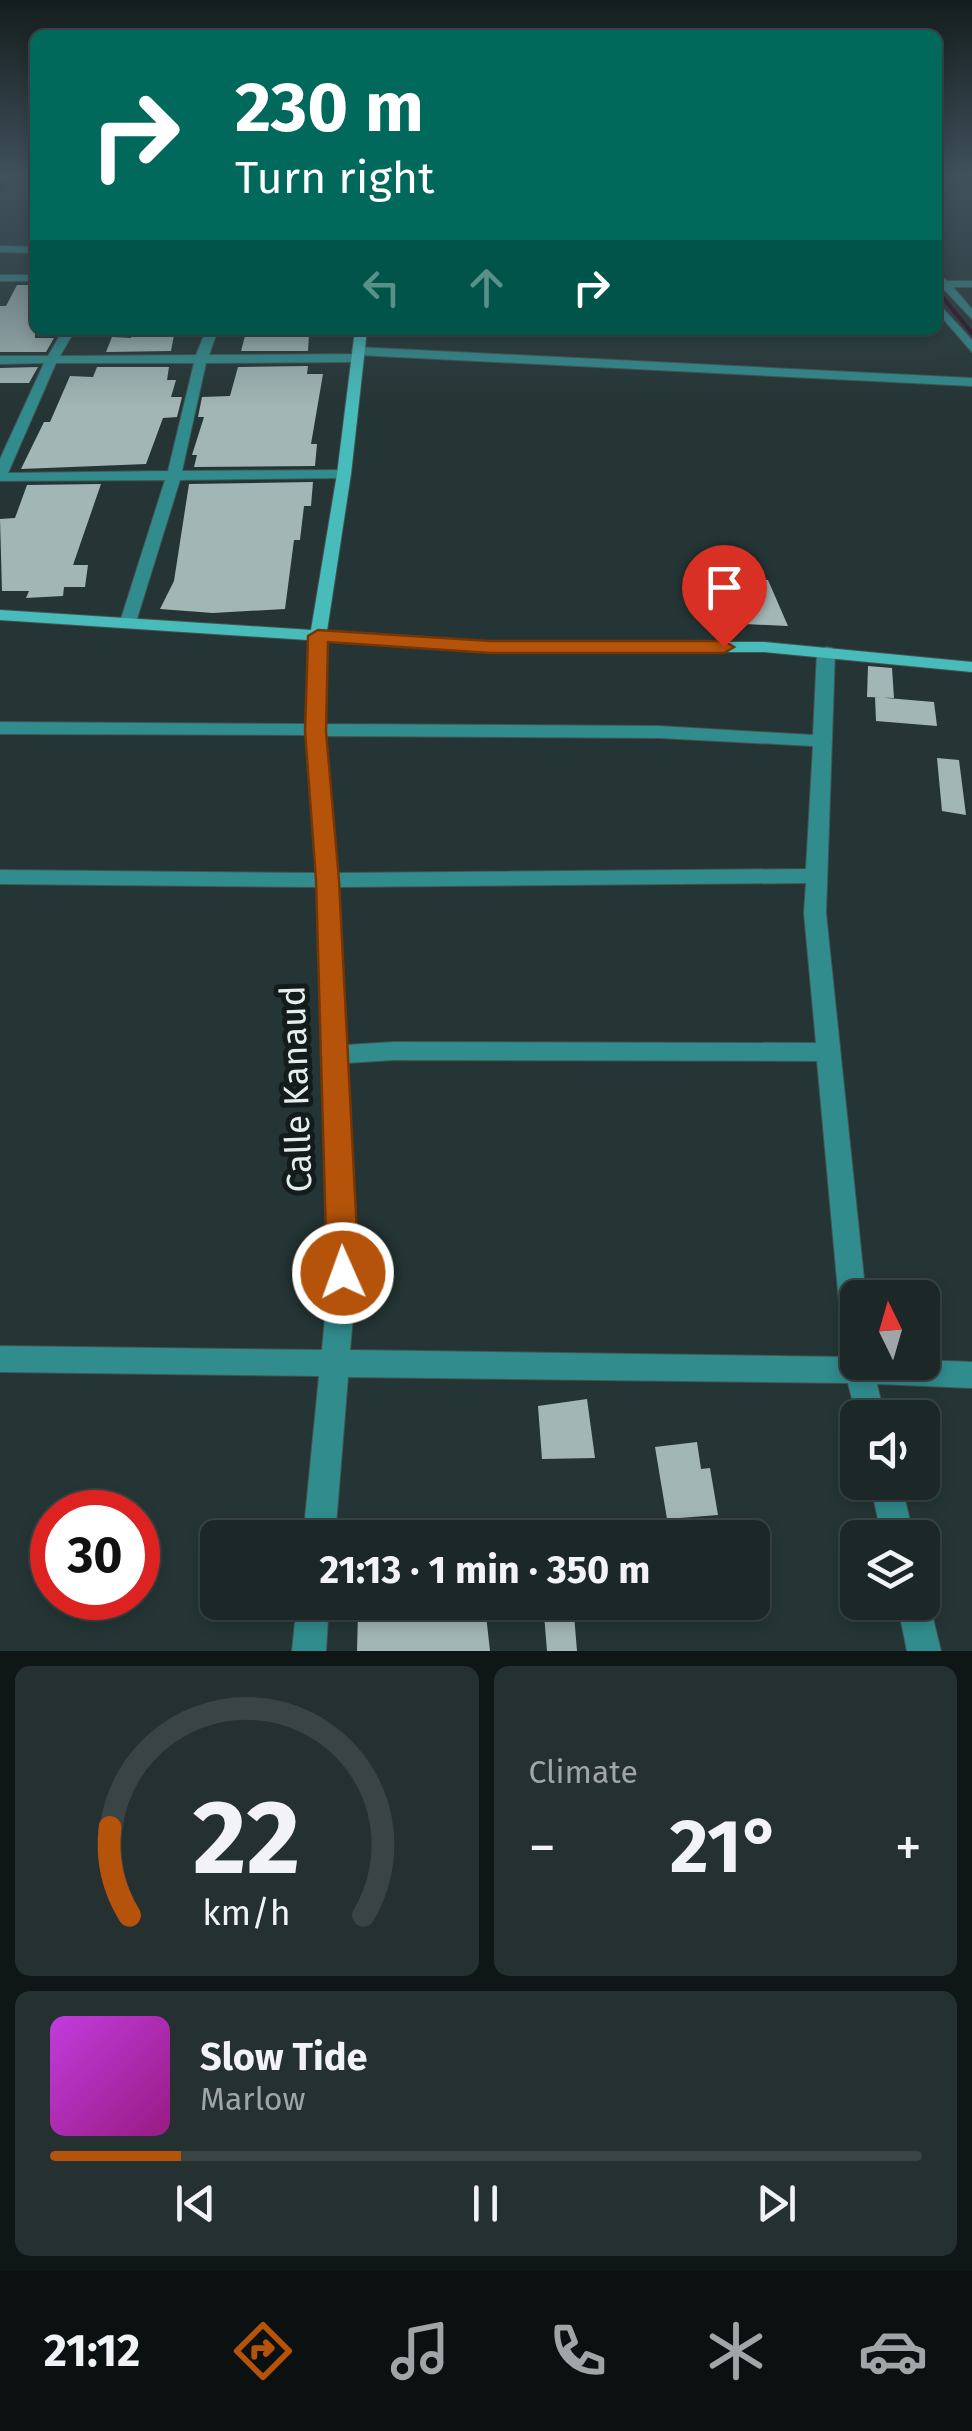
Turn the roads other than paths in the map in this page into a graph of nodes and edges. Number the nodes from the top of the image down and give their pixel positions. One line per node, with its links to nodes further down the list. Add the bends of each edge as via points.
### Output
1 (0, 278): 2 (street)
2 (30, 278)
3 (942, 281): 5 (street)
4 (942, 282): 7 (street)
5 (972, 284)
6 (942, 311): 11 (street)
7 (972, 316)
8 (66, 335): 13 (street)
9 (210, 335): 14 (street)
10 (360, 335): 12 (street)
11 (972, 348)
12 (358, 354): 14 (street); 16 (street); 17 (street)
13 (52, 359): 14 (street); 15 (street); 19 (street)
14 (201, 359): 18 (street)
15 (0, 360)
16 (972, 382)
17 (344, 474): 18 (street); 22 (street)
18 (174, 475): 19 (street); 21 (street)
19 (0, 476)
20 (0, 615): 21 (street)
21 (128, 622): 22 (street)
22 (318, 636): 23 (street, via 490,647); 26 (street, Calle Kanaud)
23 (826, 652): 24 (street); 27 (street)
24 (972, 667)
25 (0, 728): 26 (street)
26 (316, 731): 27 (street, via 659,732); 30 (street, Calle Kanaud)
27 (820, 741): 28 (street)
28 (816, 876): 30 (street); 31 (street)
29 (0, 877): 30 (street)
30 (328, 880): 32 (street, Calle Kanaud)
31 (828, 1052): 32 (street); 33 (street)
32 (334, 1055): 35 (street, Calle Kanaud, via 343,1273)
33 (850, 1280)
34 (0, 1359): 35 (street)
35 (336, 1362): 36 (street); 39 (street, Calle Kanaud)
36 (840, 1363)
37 (940, 1372): 38 (street)
38 (972, 1375)
39 (321, 1520)
40 (312, 1620): 42 (street)
41 (917, 1620): 43 (street)
42 (309, 1651)
43 (924, 1651)

